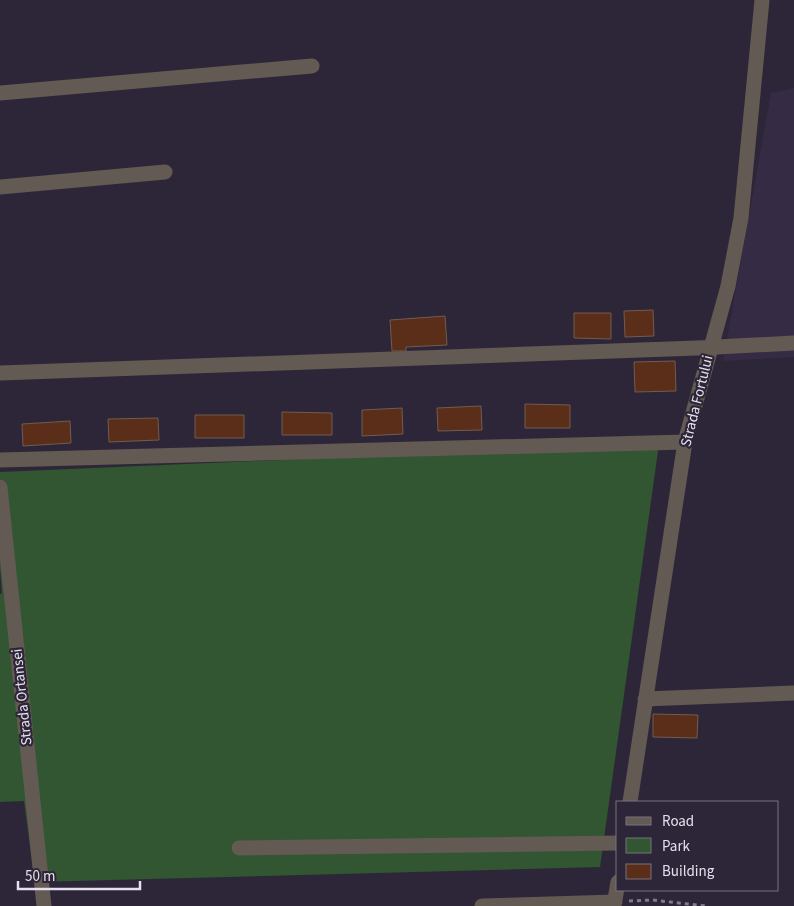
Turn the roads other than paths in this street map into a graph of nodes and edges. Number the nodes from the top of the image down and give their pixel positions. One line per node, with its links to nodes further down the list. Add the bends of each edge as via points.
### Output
1 (762, 0): 7 (street, Strada Fortului, via 742,218)
2 (312, 66): 3 (street)
3 (0, 93)
4 (164, 172): 5 (street)
5 (0, 187)
6 (794, 343): 7 (street)
7 (711, 347): 8 (street); 9 (street, Strada Fortului)
8 (0, 373)
9 (685, 442): 10 (street); 13 (street, Strada Fortului)
10 (0, 460)
11 (0, 487): 19 (street, Strada Ortansei)
12 (794, 693): 13 (street)
13 (645, 699): 14 (street, Strada Fortului)
14 (630, 801)
15 (616, 842): 16 (street)
16 (238, 848)
17 (617, 891): 18 (street)
18 (615, 904): 20 (street)
19 (44, 906)
20 (482, 906)

